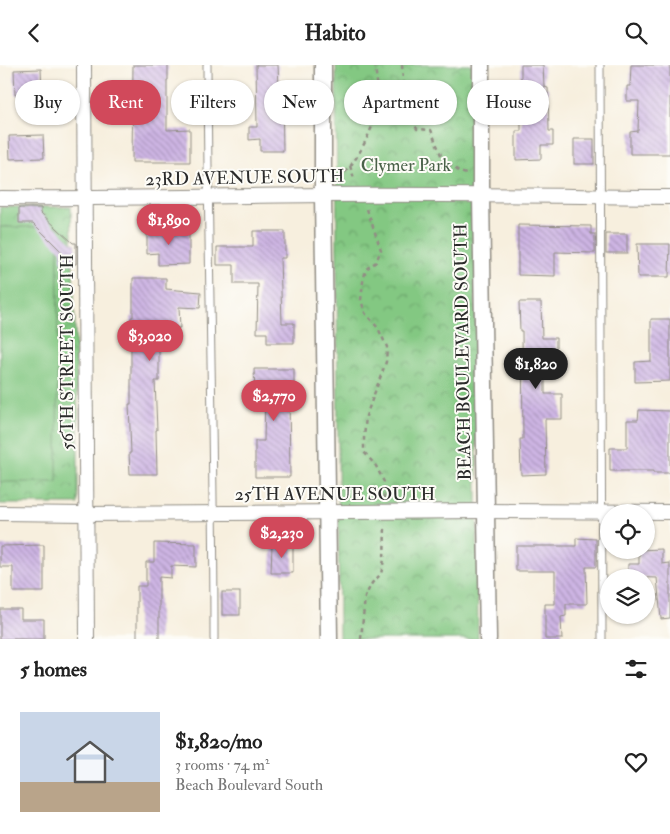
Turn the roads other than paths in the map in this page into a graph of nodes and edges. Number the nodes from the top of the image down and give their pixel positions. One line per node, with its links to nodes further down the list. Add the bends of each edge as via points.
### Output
1 (84, 65): 12 (street, 56TH STREET SOUTH)
2 (207, 65): 8 (lane)
3 (323, 65): 7 (street)
4 (481, 65): 6 (street, BEACH BOULEVARD SOUTH)
5 (600, 65): 9 (lane)
6 (481, 187): 7 (street, 23RD AVENUE SOUTH, via 361,195); 9 (street, 23RD AVENUE SOUTH); 14 (street, BEACH BOULEVARD SOUTH)
7 (323, 188): 8 (street, 23RD AVENUE SOUTH); 15 (street)
8 (208, 197): 12 (street, 23RD AVENUE SOUTH); 20 (lane)
9 (601, 197): 10 (street, 23RD AVENUE SOUTH); 13 (lane)
10 (670, 197)
11 (0, 198): 12 (street, 23RD AVENUE SOUTH)
12 (85, 199): 21 (street, 56TH STREET SOUTH)
13 (602, 504)
14 (486, 511): 15 (street, 25TH AVENUE SOUTH); 16 (street, 25TH AVENUE SOUTH); 26 (street, BEACH BOULEVARD SOUTH)
15 (327, 512): 20 (street, 25TH AVENUE SOUTH); 25 (street)
16 (600, 512)
17 (655, 512): 18 (street, 25TH AVENUE SOUTH)
18 (670, 512)
19 (0, 513): 21 (street, 25TH AVENUE SOUTH)
20 (214, 513): 21 (street, 25TH AVENUE SOUTH); 24 (lane)
21 (86, 515): 23 (street, 56TH STREET SOUTH)
22 (602, 559): 27 (lane)
23 (87, 639)
24 (214, 639)
25 (329, 639)
26 (488, 639)
27 (602, 639)

